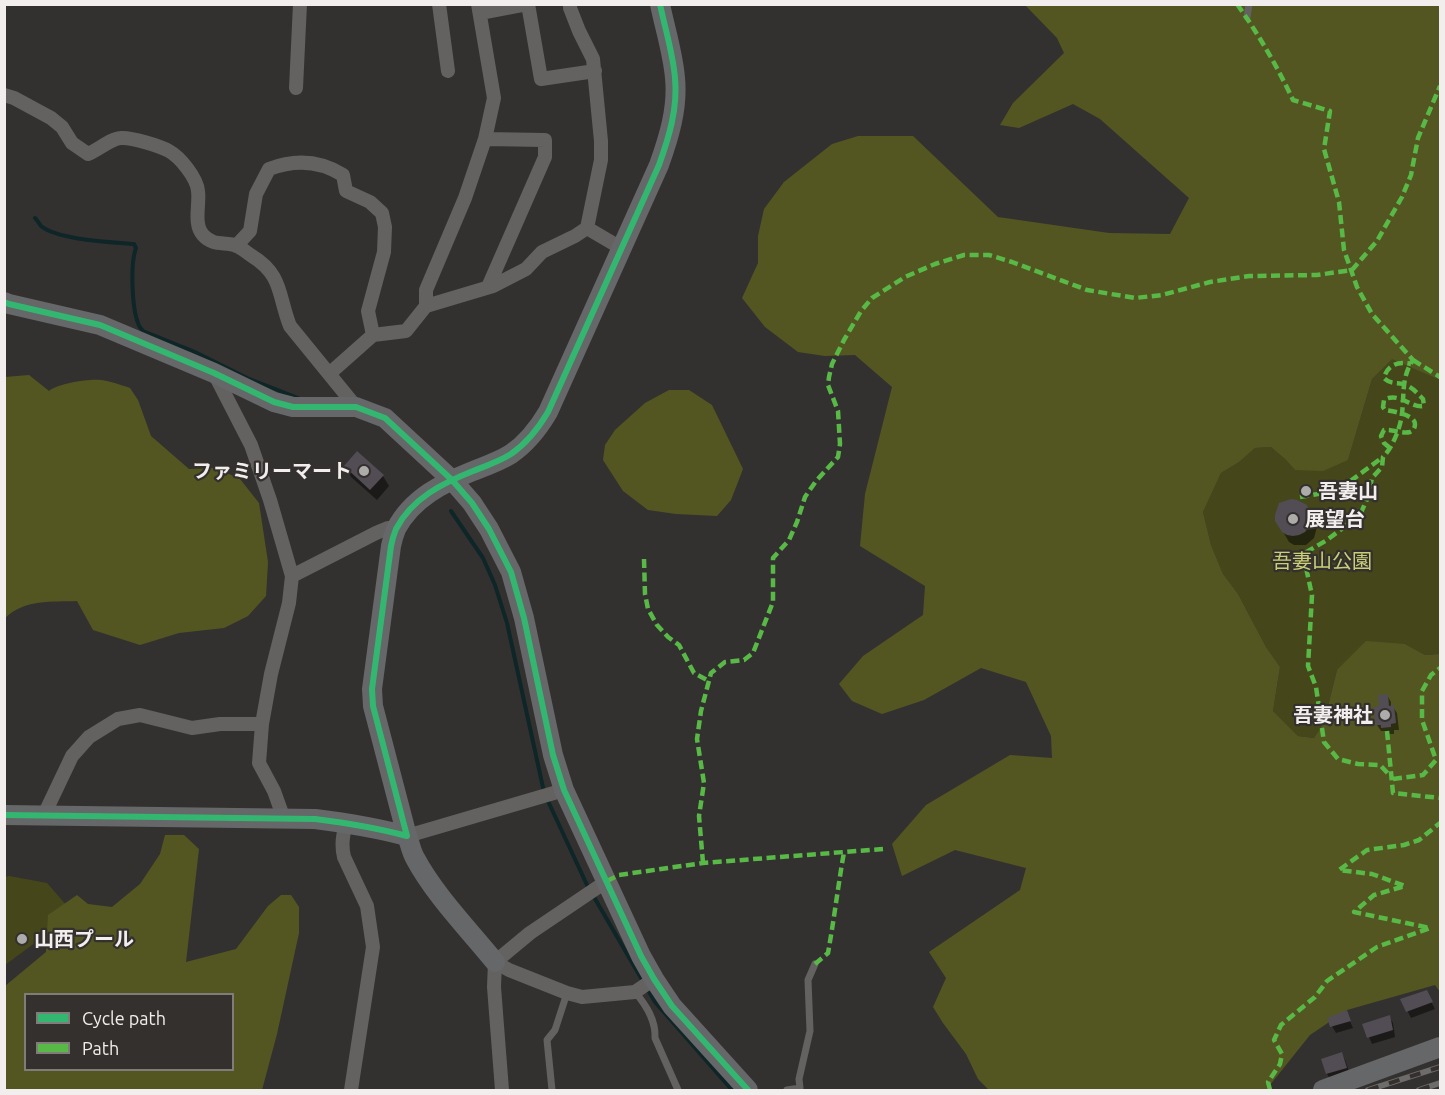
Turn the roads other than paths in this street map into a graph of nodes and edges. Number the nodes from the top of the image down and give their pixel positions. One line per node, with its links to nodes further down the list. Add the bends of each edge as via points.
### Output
1 (300, 4): 11 (street)
2 (439, 4): 9 (street)
3 (528, 4): 7 (street); 10 (street, via 541,79)
4 (570, 4): 10 (street, via 593,59)
5 (660, 4): 16 (street, via 675,80 672,121 659,165)
6 (1249, 4): 8 (lane)
7 (479, 9): 13 (street, via 494,98)
8 (1247, 17)
9 (448, 71)
10 (594, 71): 14 (street, via 601,160)
11 (296, 88)
12 (4, 95): 15 (street, via 51,118 72,143 88,154 118,138 131,138 169,151 193,177 198,189 201,233 219,244)
13 (485, 139): 17 (street, via 545,140 545,157); 19 (street, via 426,290)
14 (587, 228): 16 (street); 17 (street, via 542,252 526,269)
15 (236, 246): 20 (street, via 250,231 256,194 269,169 285,163 316,163 343,175 346,191 370,202 382,213 385,227 384,252 368,312); 22 (street, via 263,262 272,273 290,326)
16 (621, 249): 24 (street, via 539,428 511,454)
17 (488, 287): 19 (street)
18 (4, 302): 21 (street, via 100,325)
19 (426, 306): 20 (street, via 406,331)
20 (373, 335): 22 (street)
21 (214, 373): 23 (street, via 293,407); 26 (street, via 251,445)
22 (329, 374): 23 (street)
23 (356, 407): 24 (street, via 385,418)
24 (452, 480): 25 (street, via 432,490 410,509); 28 (street, via 489,529 511,572)
25 (396, 529): 26 (street, via 376,533); 33 (street, via 372,698)
26 (292, 576): 27 (street)
27 (262, 724): 30 (street, via 192,728 140,715 118,719 89,737 72,756); 31 (street, via 259,763)
28 (560, 791): 33 (street); 34 (street)
29 (4, 815): 30 (street)
30 (44, 815): 31 (street)
31 (285, 819): 32 (street)
32 (346, 822): 33 (street); 40 (street, via 342,849 367,906 373,947)
33 (407, 836): 35 (street, via 425,875)
34 (604, 883): 35 (street); 37 (street, via 641,956)
35 (495, 962): 38 (street); 41 (street)
36 (816, 964): 45 (lane, via 808,980 810,1031 800,1088)
37 (645, 986): 38 (street, via 582,997); 43 (lane, via 655,1038); 44 (street, via 672,1006)
38 (567, 993): 42 (lane, via 555,1030 547,1040)
39 (1440, 1047): 46 (street)
40 (351, 1090)
41 (502, 1090)
42 (552, 1090)
43 (678, 1090)
44 (748, 1090)
45 (787, 1090)
46 (1323, 1090)

